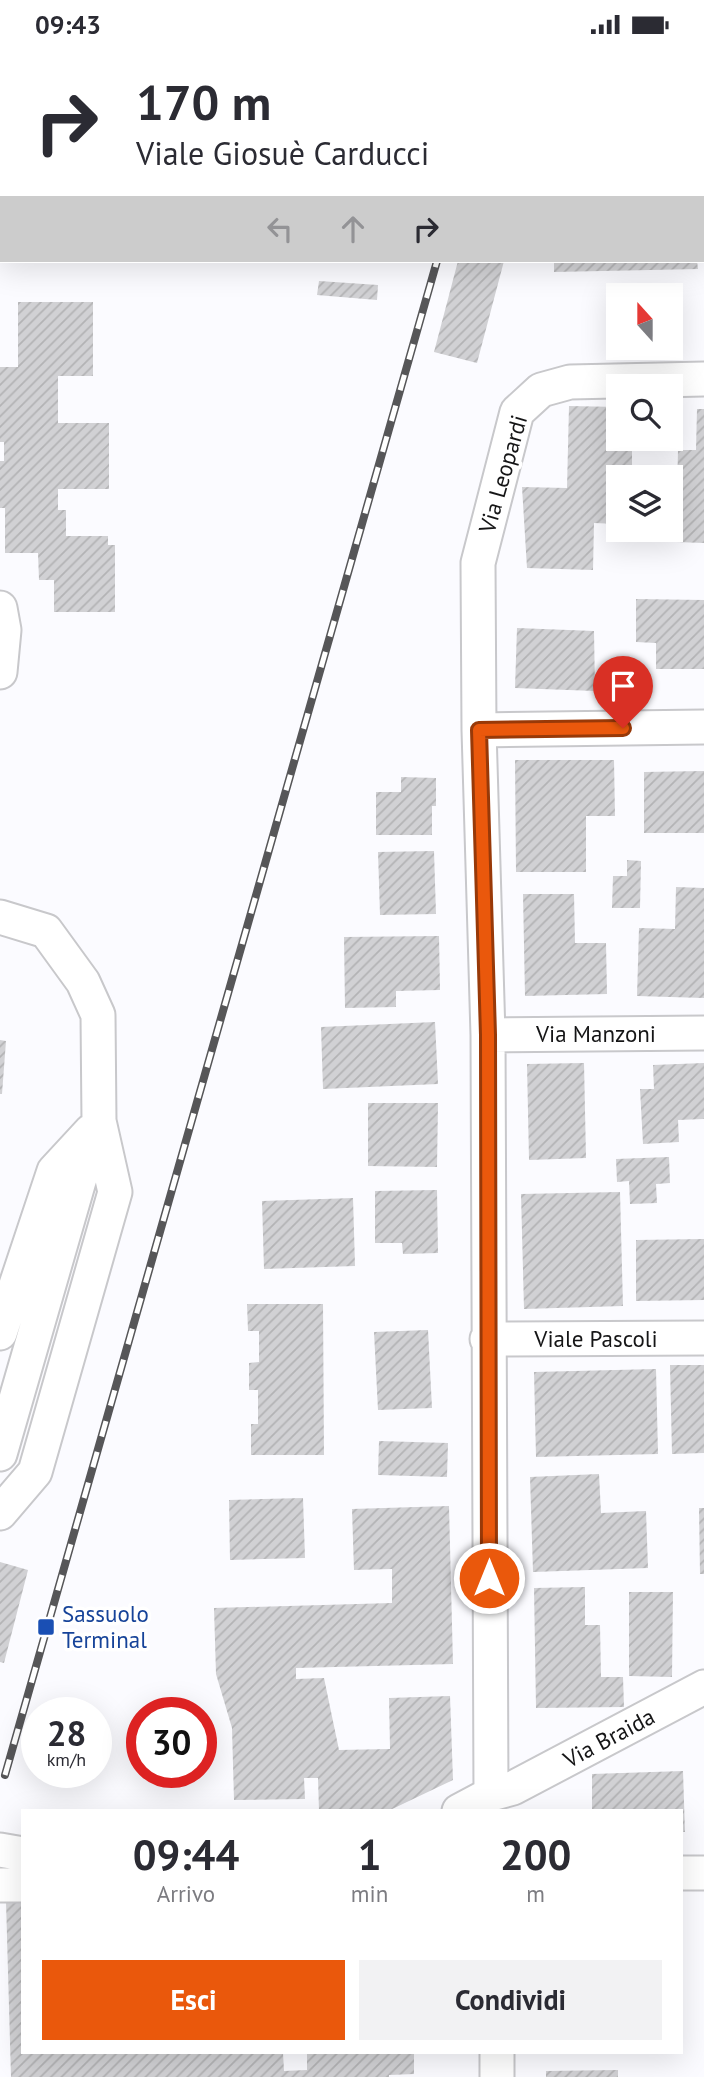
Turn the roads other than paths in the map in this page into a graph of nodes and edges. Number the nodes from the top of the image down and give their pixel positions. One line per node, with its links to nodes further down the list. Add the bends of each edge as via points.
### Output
1 (704, 379): 5 (street, Via Leopardi, via 570,382 541,390 517,412 478,563)
2 (0, 608): 3 (street, via 4,630)
3 (0, 671)
4 (704, 727): 5 (street)
5 (479, 730): 8 (street, Via Leopardi)
6 (0, 917): 9 (street, via 46,931 83,982 98,1015)
7 (704, 1033): 8 (street, Via Manzoni)
8 (488, 1035): 12 (street, Via Leopardi)
9 (99, 1121): 10 (street, via 54,1171); 13 (street); 14 (street, via 115,1192 35,1472)
10 (0, 1333)
11 (704, 1338): 12 (street, Viale Pascoli)
12 (488, 1339): 16 (street, Via Leopardi)
13 (0, 1454)
14 (0, 1513)
15 (704, 1687): 16 (street, Via Braida)
16 (504, 1798): 17 (street, Via Braida)
17 (466, 1809)
18 (0, 1850): 19 (street)
19 (21, 1854)
20 (683, 1873): 21 (street)
21 (704, 1873)
22 (0, 1885): 23 (street)
23 (21, 1885)
24 (497, 2054): 25 (street)
25 (497, 2077)

